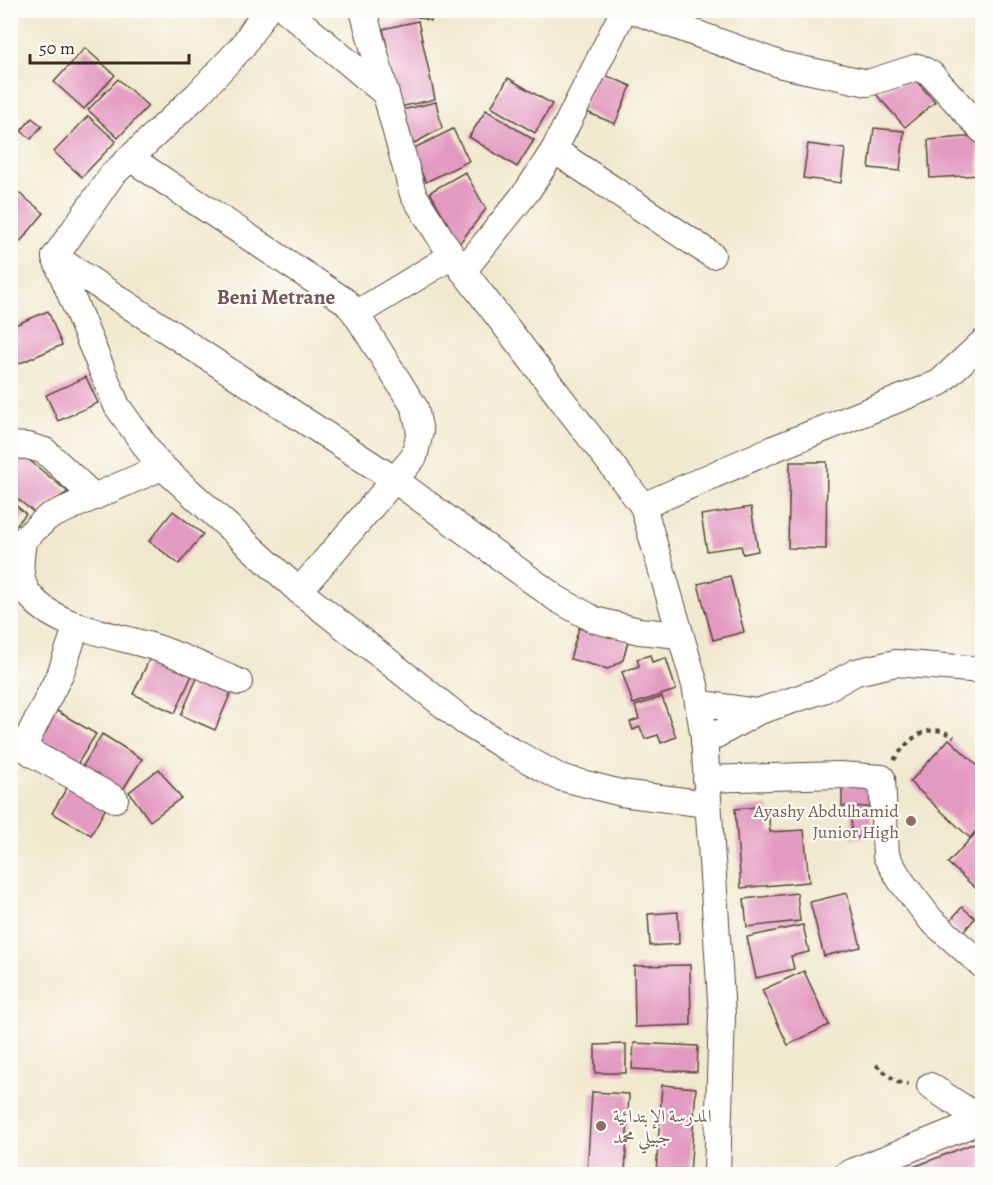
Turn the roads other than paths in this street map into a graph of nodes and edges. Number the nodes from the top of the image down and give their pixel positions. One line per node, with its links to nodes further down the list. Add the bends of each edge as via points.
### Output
1 (266, 10): 9 (street, via 242,47)
2 (286, 10): 6 (street)
3 (363, 10): 6 (street)
4 (624, 10): 8 (street)
5 (632, 10): 7 (street, via 782,65 868,83 918,67 931,74)
6 (386, 93): 12 (street, via 413,194)
7 (982, 130)
8 (554, 150): 10 (street); 12 (street, via 528,190)
9 (130, 158): 11 (street, via 112,175); 13 (street, via 328,289)
10 (712, 255)
11 (55, 257): 16 (street, via 117,406); 17 (street)
12 (458, 263): 13 (street); 19 (street)
13 (356, 314): 17 (street, via 415,408 420,432 414,457)
14 (982, 343): 19 (street, via 939,383 773,449)
15 (10, 445): 18 (street, via 45,451)
16 (162, 466): 18 (street); 20 (street)
17 (394, 480): 20 (street); 22 (street, via 557,599 595,620 639,631)
18 (94, 497): 21 (street, via 48,517 23,540 20,571 27,592 40,606)
19 (643, 507): 22 (street)
20 (299, 591): 28 (street, via 465,722 559,777 621,793)
21 (77, 625): 24 (street, via 155,647); 29 (street, via 61,672 26,742 33,754)
22 (680, 635): 25 (street)
23 (982, 670): 26 (street, via 896,663 856,672 823,690)
24 (240, 682)
25 (698, 703): 26 (street); 27 (street)
26 (757, 712): 27 (street)
27 (704, 742): 28 (street)
28 (706, 791): 30 (street, via 840,775 882,778 886,856 931,920); 33 (street, via 722,1015)
29 (115, 799)
30 (982, 964)
31 (930, 1086): 32 (street)
32 (982, 1120): 34 (street)
33 (717, 1174)
34 (847, 1174)

